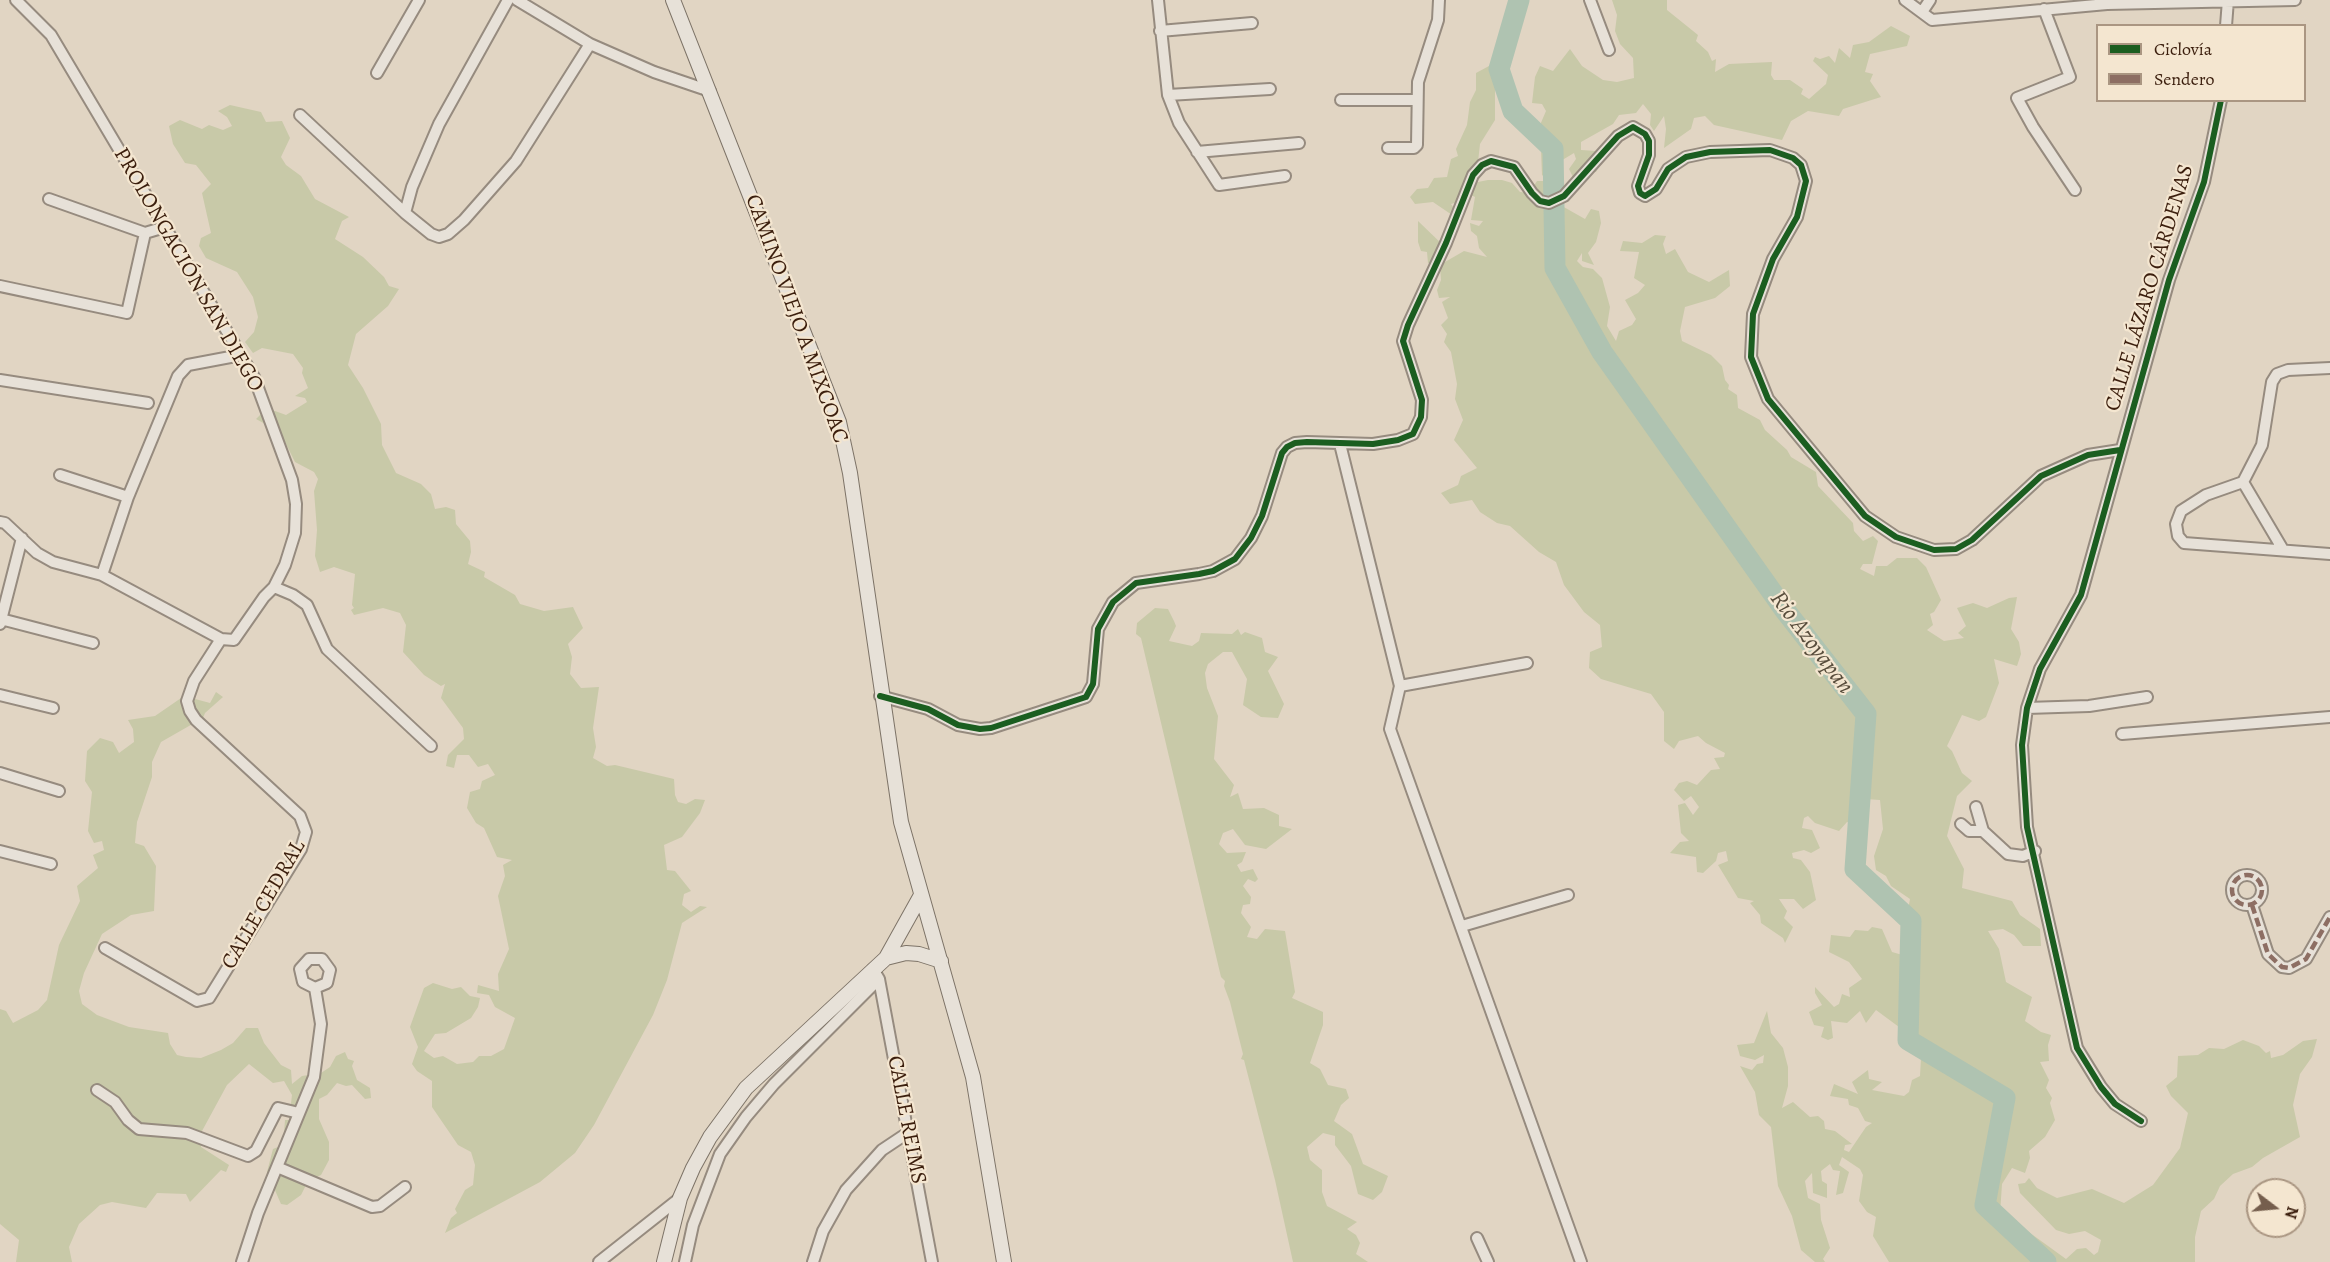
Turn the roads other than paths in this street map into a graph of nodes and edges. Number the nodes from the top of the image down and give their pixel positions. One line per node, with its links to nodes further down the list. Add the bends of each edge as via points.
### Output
1 (16, 0): 35 (street, PROLONGACIÓN SAN DIEGO, via 51,35)
2 (419, 0): 20 (street)
3 (516, 0): 18 (street); 34 (street, via 439,124)
4 (673, 0): 22 (main road, CAMINO VIEJO A MIXCOAC)
5 (1158, 0): 17 (street)
6 (1439, 0): 25 (street, via 1438,21)
7 (1590, 0): 19 (street)
8 (1905, 0): 14 (street)
9 (1930, 0): 14 (street)
10 (2295, 0): 12 (street)
11 (2129, 2): 12 (street); 13 (street)
12 (2228, 2): 16 (street)
13 (2044, 9): 14 (street, via 1932,20); 32 (street, via 2070,77 2018,98)
14 (1922, 12)
15 (1252, 23): 17 (street)
16 (2226, 24)
17 (1160, 32): 23 (street)
18 (590, 44): 22 (street); 34 (street, via 516,160 464,220 440,237)
19 (1609, 50)
20 (377, 73)
21 (1270, 89): 23 (street)
22 (710, 91): 59 (main road, CAMINO VIEJO A MIXCOAC, via 839,422 850,473)
23 (1168, 95): 30 (street)
24 (1341, 100): 25 (street)
25 (1416, 100): 29 (street, via 1417,145)
26 (2221, 102): 43 (street, CALLE LÁZARO CÁRDENAS, via 2204,182 2169,280)
27 (300, 115): 34 (street)
28 (1299, 143): 30 (street)
29 (1388, 148)
30 (1197, 152): 31 (street, via 1219,185)
31 (1285, 176)
32 (2075, 190)
33 (49, 199): 36 (street)
34 (405, 213)
35 (165, 227): 36 (street); 38 (street, PROLONGACIÓN SAN DIEGO)
36 (145, 233): 37 (street, via 128,313)
37 (0, 286)
38 (241, 355): 46 (street, via 188,365 178,375); 52 (street, PROLONGACIÓN SAN DIEGO, via 254,377 297,504 295,533)
39 (2330, 368): 45 (street, via 2277,374 2272,382 2262,445)
40 (0, 380): 41 (street)
41 (148, 403)
42 (1340, 444): 43 (street, via 1398,440 1413,434 1421,417 1422,400 1403,341 1477,170 1491,161 1514,167 1532,193 1549,203 1564,196 1618,136 1633,127 1645,134 1648,141 1649,155 1638,186 1645,196 1656,189 1668,169 1686,157 1744,149 1783,154 1801,165 1806,181 1797,218 1773,259 1753,314 1751,357 1768,399 1865,516 1896,537 1934,550 1956,549 1972,540 2041,476 2088,455); 57 (street); 59 (street, via 1295,442 1287,447 1258,523 1235,559 1212,571 1145,580 1113,602 1098,629 1094,684 1080,701 980,729 958,725 928,709)
43 (2120, 450): 62 (street, CALLE LÁZARO CÁRDENAS, via 2081,595 2040,669)
44 (60, 475): 46 (street)
45 (2243, 482): 49 (street); 49 (street, via 2206,495 2181,511 2176,524 2178,536 2184,543)
46 (128, 497): 51 (street)
47 (0, 522): 48 (street)
48 (22, 538): 51 (street, via 53,562); 53 (street)
49 (2282, 548): 50 (street)
50 (2330, 554)
51 (102, 575): 54 (street)
52 (274, 586): 54 (street, PROLONGACIÓN SAN DIEGO, via 243,631 234,640); 65 (street, via 294,594 307,605 327,649)
53 (1, 623): 55 (street)
54 (221, 639): 79 (street, CALLE CEDRAL, via 194,681 187,701 190,711 300,816 306,832 301,849 209,998 197,1001)
55 (93, 643)
56 (1527, 663): 57 (street)
57 (1400, 686): 78 (street, via 1390,729)
58 (0, 695): 61 (street)
59 (880, 696): 75 (main road, CAMINO VIEJO A MIXCOAC, via 901,822)
60 (2147, 697): 62 (street, via 2089,706)
61 (53, 708)
62 (2027, 708): 72 (street, CALLE LÁZARO CÁRDENAS, via 2022,745 2027,827)
63 (2330, 717): 64 (street)
64 (2122, 734)
65 (431, 746)
66 (0, 773): 67 (street)
67 (59, 791)
68 (1976, 807): 70 (street)
69 (1960, 824): 70 (street, via 1969,831)
70 (1983, 831): 72 (street, via 2008,854)
71 (0, 851): 73 (street)
72 (2035, 851): 86 (street, CALLE LÁZARO CÁRDENAS, via 2077,1048 2100,1087 2115,1104)
73 (51, 864)
74 (1568, 895): 78 (street)
75 (920, 897): 80 (main road); 81 (main road, CAMINO VIEJO A MIXCOAC)
76 (2252, 905): 77 (street, via 2268,954 2282,967 2289,968 2306,958)
77 (2330, 917)
78 (1462, 926): 100 (street)
79 (105, 948)
80 (886, 958): 81 (main road, via 906,953); 82 (main road)
81 (941, 961): 98 (main road, CAMINO VIEJO A MIXCOAC, via 973,1077)
82 (876, 974): 87 (street, CALLE REIMS); 90 (main road, via 747,1088 710,1137); 95 (street, via 774,1084 720,1154 693,1225)
83 (315, 988): 85 (street, via 320,1046 314,1077)
84 (97, 1090): 85 (street, via 115,1102 139,1129 187,1133 248,1156 256,1151 278,1108)
85 (299, 1113): 88 (street)
86 (2141, 1121)
87 (909, 1132): 96 (street, via 882,1150 846,1190 823,1231); 97 (street, CALLE REIMS)
88 (277, 1167): 89 (street, via 372,1207 380,1206); 92 (street)
89 (405, 1187)
90 (680, 1198): 93 (street); 94 (main road)
91 (1477, 1238): 99 (street)
92 (242, 1262)
93 (599, 1262)
94 (664, 1262)
95 (685, 1262)
96 (813, 1262)
97 (932, 1262)
98 (1004, 1262)
99 (1488, 1262)
100 (1581, 1262)

